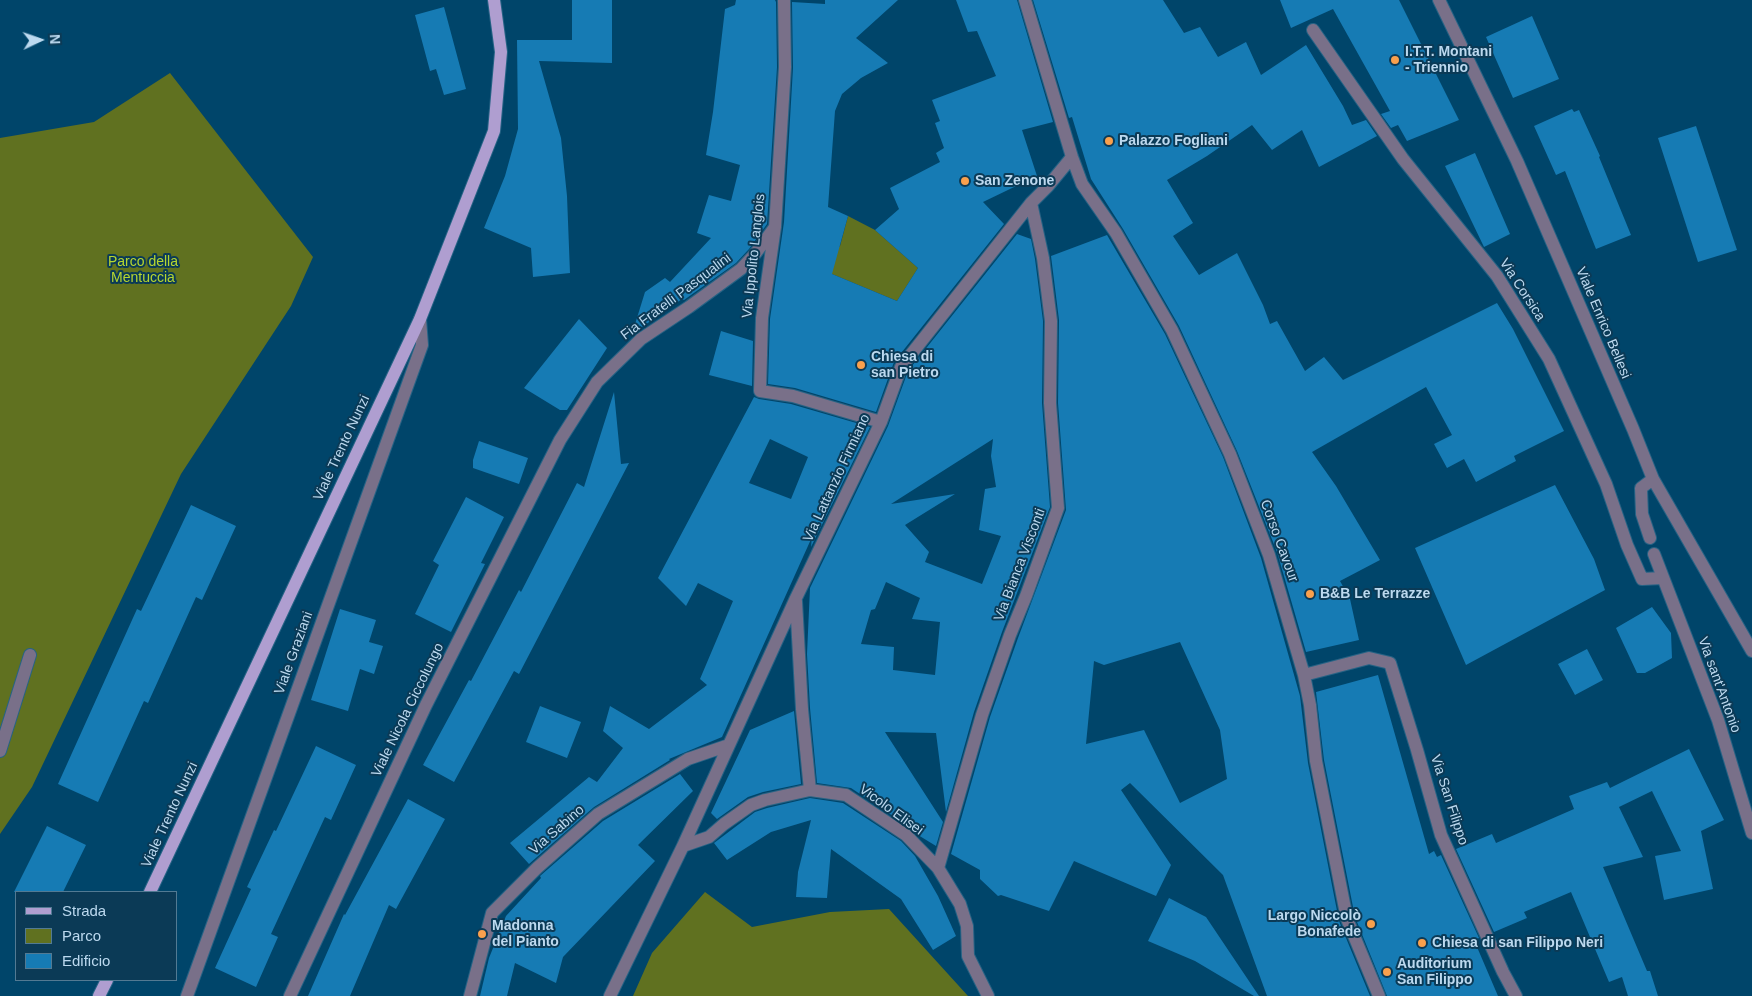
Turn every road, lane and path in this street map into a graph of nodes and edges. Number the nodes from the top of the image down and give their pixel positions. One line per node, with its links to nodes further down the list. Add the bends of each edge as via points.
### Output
1 (494, 0): 9 (main road, Viale Trento Nunzi, via 501,52 494,130)
2 (784, 0): 8 (street, Via Ippolito Langlois, via 785,67)
3 (1025, 0): 6 (street, Corso Cavour)
4 (1439, 0): 12 (street, Viale Enrico Bellesi, via 1517,161)
5 (1313, 30): 15 (street, Via Corsica, via 1403,159 1503,285 1549,359 1606,484 1626,545 1642,579)
6 (1072, 157): 7 (street, Via Lattanzio Firmiano); 19 (street, Corso Cavour, via 1082,184 1116,233 1172,330 1230,454 1274,570)
7 (1031, 203): 10 (street, Via Lattanzio Firmiano, via 901,367); 25 (street, Via Bianca Visconti, via 1043,258 1051,321 1050,403 1058,508 982,715)
8 (774, 227): 10 (street, Via Ippolito Langlois, via 762,318 760,391 793,396); 11 (street, Fia Fratelli Pasqualini, via 741,269 640,339 597,382)
9 (420, 319): 26 (main road, Viale Trento Nunzi); 29 (street, Viale Graziani, via 422,345)
10 (881, 422): 16 (street, Via Lattanzio Firmiano)
11 (560, 440): 30 (street, Viale Nicola Ciccolungo, via 426,705)
12 (1653, 479): 13 (street, via 1640,488 1642,514); 17 (street, Viale Enrico Bellesi)
13 (1650, 538)
14 (1654, 554): 15 (street, Via sant'Antonio)
15 (1663, 578): 23 (street, Via sant'Antonio, via 1718,720)
16 (796, 598): 20 (street, Via Lattanzio Firmiano); 22 (street)
17 (1752, 652)
18 (30, 655): 21 (street)
19 (1304, 674): 34 (street, Corso Cavour, via 1316,761 1348,919); 35 (street, Via San Filippo, via 1368,658 1390,663 1441,835)
20 (728, 745): 24 (street, Via Lattanzio Firmiano); 31 (street, Via Sabino, via 688,759 598,814 537,868 492,913)
21 (0, 752)
22 (810, 790): 24 (street, Vicolo Elisei, via 752,805 709,837); 25 (street, Vicolo Elisei, via 846,795 906,835)
23 (1752, 833)
24 (683, 846): 32 (street, Via Lattanzio Firmiano)
25 (938, 868): 33 (street, Vicolo Elisei, via 960,904 967,926 968,956)
26 (150, 891)
27 (106, 981): 28 (main road)
28 (99, 996)
29 (187, 996)
30 (290, 996)
31 (470, 996)
32 (610, 996)
33 (988, 996)
34 (1379, 996)
35 (1516, 996)

